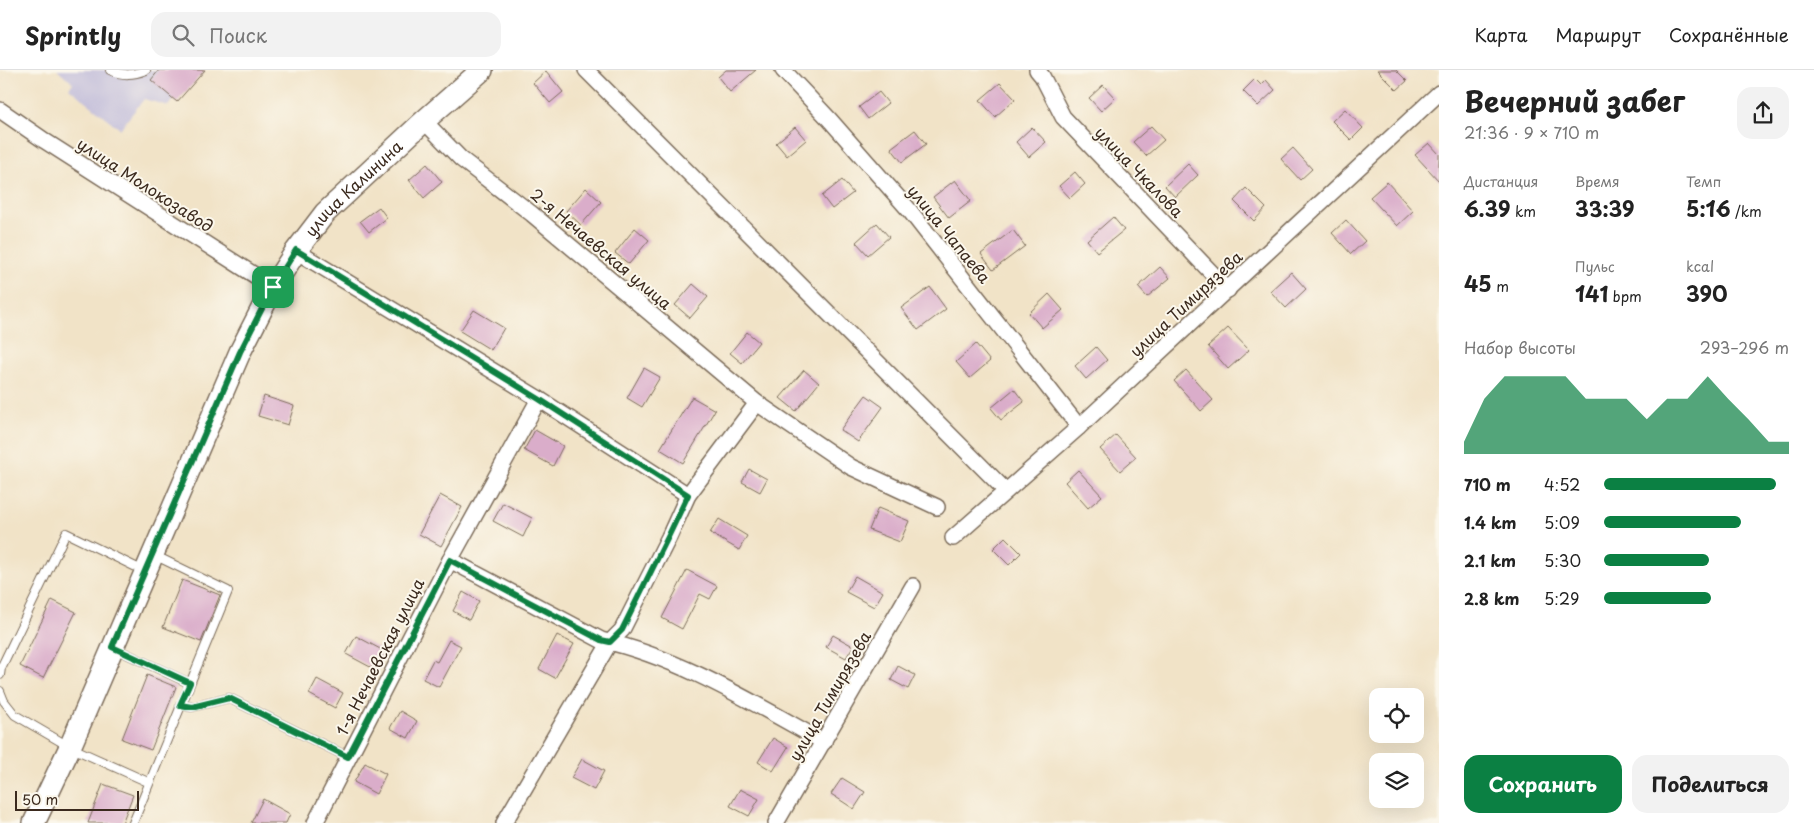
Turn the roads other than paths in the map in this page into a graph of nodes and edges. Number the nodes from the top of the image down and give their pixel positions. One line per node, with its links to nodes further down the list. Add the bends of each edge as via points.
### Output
1 (110, 70): 2 (lane, via 135,75)
2 (146, 70)
3 (482, 70): 9 (main road, улица Калинина)
4 (586, 70): 16 (street)
5 (783, 70): 15 (street, улица Чапаева, via 910,211)
6 (1043, 72): 12 (street, улица Чкалова, via 1063,117)
7 (1439, 93): 12 (street, улица Тимирязева)
8 (0, 110): 11 (street, улица Молокозавод)
9 (424, 121): 10 (main road, улица Калинина, via 325,213); 14 (street, 2-я Нечаевская улица, via 461,159 532,214)
10 (296, 250): 11 (main road, улица Калинина); 13 (street)
11 (273, 287): 21 (main road, улица Калинина, via 240,352)
12 (1228, 290): 15 (street, улица Тимирязева)
13 (539, 399): 17 (street); 20 (street, 1-я Нечаевская улица)
14 (757, 403): 17 (street); 18 (street, 2-я Нечаевская улица, via 852,467)
15 (1079, 427): 16 (street, улица Тимирязева)
16 (1006, 491): 19 (street, улица Тимирязева)
17 (688, 495): 23 (street, via 622,630)
18 (937, 507)
19 (953, 538)
20 (450, 560): 23 (street); 31 (street, 1-я Нечаевская улица)
21 (148, 562): 24 (main road, улица Калинина); 25 (lane, via 66,533); 26 (lane, via 228,591)
22 (913, 586): 29 (street, улица Тимирязева)
23 (610, 642): 29 (street, via 681,667 726,688); 36 (street)
24 (112, 647): 26 (lane); 30 (main road, улица Калинина)
25 (0, 675)
26 (190, 683): 28 (lane)
27 (0, 691): 30 (lane, via 15,715)
28 (180, 705): 31 (lane, via 192,707 229,698); 32 (lane)
29 (824, 742): 37 (street, улица Тимирязева)
30 (70, 747): 32 (lane); 33 (main road, улица Калинина)
31 (348, 757): 35 (street, 1-я Нечаевская улица)
32 (148, 782): 34 (lane)
33 (34, 823)
34 (133, 823)
35 (315, 823)
36 (504, 823)
37 (776, 823)

